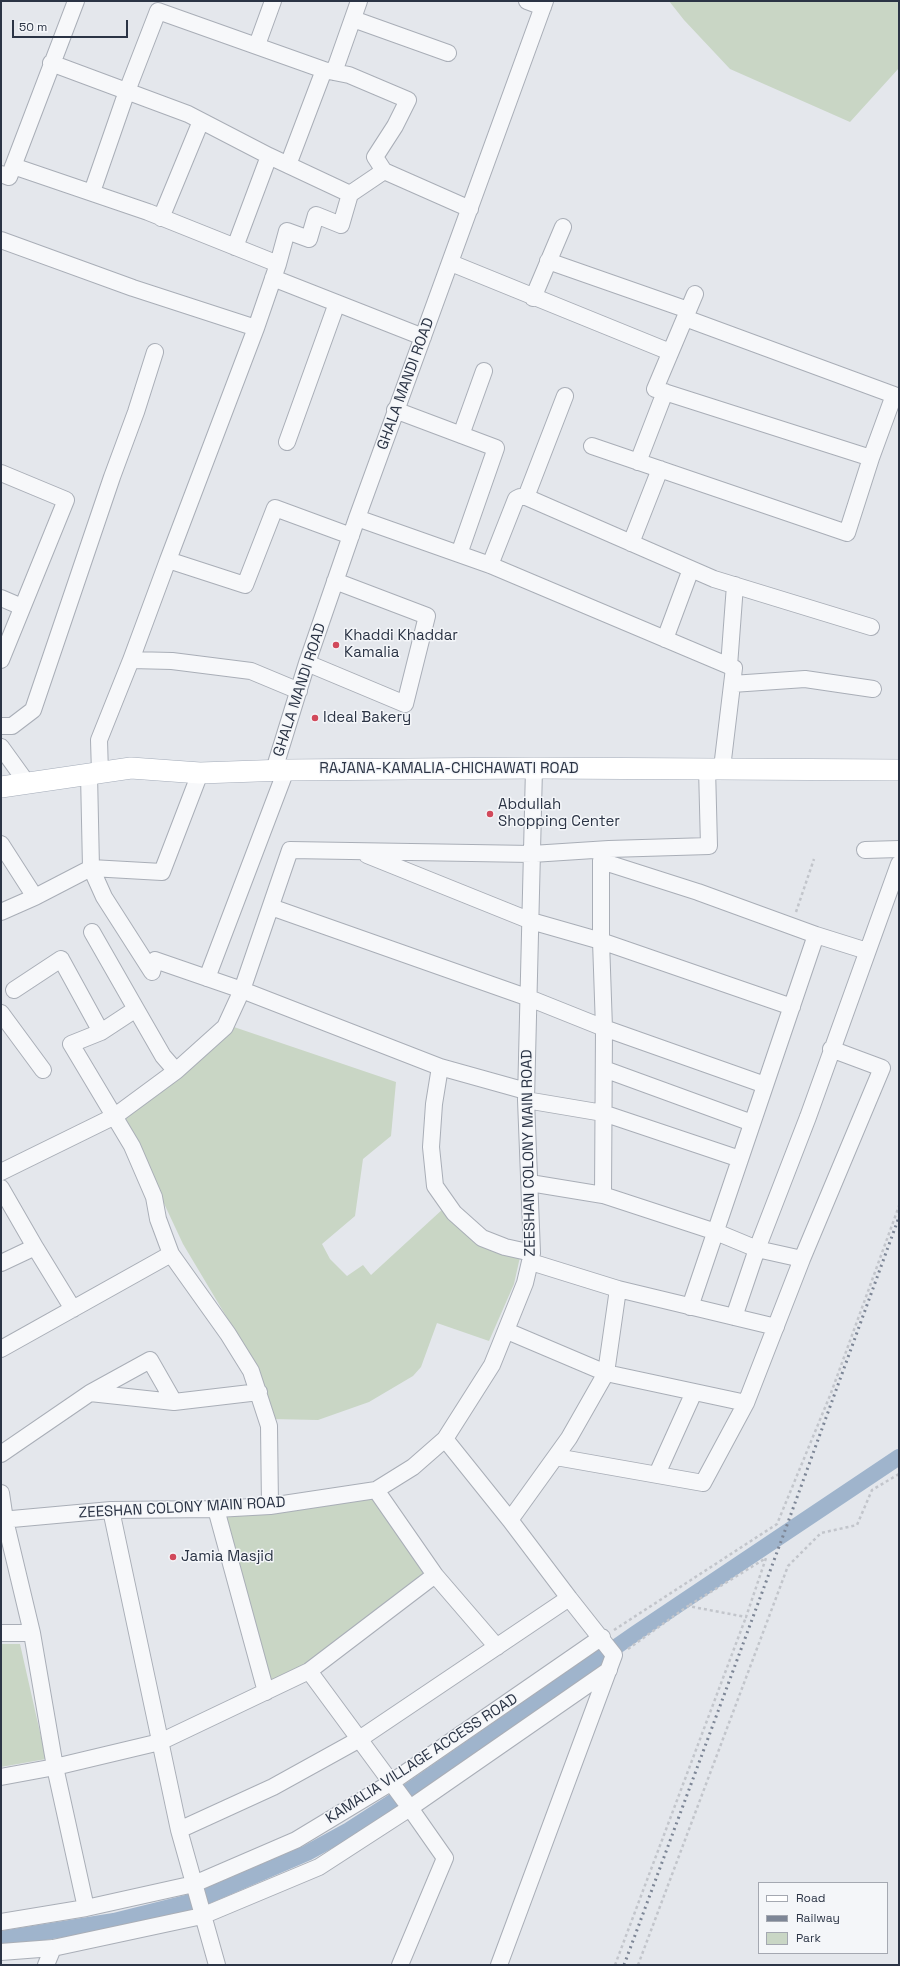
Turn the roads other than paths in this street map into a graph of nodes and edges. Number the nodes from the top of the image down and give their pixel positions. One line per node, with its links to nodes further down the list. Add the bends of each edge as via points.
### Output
1 (76, 1): 10 (street)
2 (273, 1): 8 (street)
3 (359, 1): 7 (street)
4 (527, 1): 5 (street)
5 (544, 4): 20 (street, GHALA MANDI ROAD)
6 (160, 6): 8 (street); 12 (street)
7 (353, 19): 9 (street); 11 (street)
8 (257, 45): 11 (street)
9 (448, 53)
10 (51, 63): 12 (street); 16 (street)
11 (329, 71): 15 (street); 17 (street, via 349,75 408,100 376,157)
12 (126, 91): 13 (street); 18 (street)
13 (201, 121): 14 (street); 21 (street)
14 (269, 156): 15 (street); 24 (street)
15 (288, 165): 19 (street)
16 (7, 170): 18 (street)
17 (384, 171): 19 (street); 20 (street)
18 (92, 192): 21 (street)
19 (350, 194): 27 (street, via 341,225 316,215 309,238 287,231)
20 (470, 209): 26 (street, GHALA MANDI ROAD)
21 (161, 218): 24 (street)
22 (563, 227): 25 (street)
23 (1, 240): 32 (street, via 133,288)
24 (235, 247): 27 (street)
25 (548, 261): 29 (street); 31 (street)
26 (451, 263): 29 (street); 33 (street, GHALA MANDI ROAD)
27 (276, 271): 30 (street); 32 (street)
28 (695, 294): 31 (street)
29 (534, 298): 35 (street)
30 (337, 303): 33 (street); 42 (street)
31 (686, 314): 35 (street); 37 (street)
32 (256, 328): 53 (street)
33 (423, 338): 40 (street, GHALA MANDI ROAD)
34 (155, 352): 69 (street, via 33,710 12,726)
35 (670, 352): 38 (street, via 655,389)
36 (484, 371): 41 (street)
37 (897, 389): 44 (street)
38 (665, 392): 44 (street); 45 (street)
39 (565, 396): 48 (street)
40 (395, 410): 41 (street); 49 (street, GHALA MANDI ROAD)
41 (461, 435): 52 (street, via 496,448)
42 (287, 442)
43 (592, 446): 45 (street)
44 (871, 458): 46 (street, via 847,533)
45 (638, 462): 46 (street)
46 (660, 469): 51 (street)
47 (1, 473): 59 (street, via 66,500)
48 (526, 498): 51 (street); 54 (street, via 516,499)
49 (357, 518): 50 (street, GHALA MANDI ROAD); 52 (street)
50 (351, 536): 53 (street, via 275,508 245,585); 56 (street, GHALA MANDI ROAD)
51 (631, 543): 55 (street)
52 (459, 554): 54 (street)
53 (168, 560): 63 (street)
54 (490, 564): 61 (street)
55 (691, 569): 57 (street); 61 (street)
56 (336, 581): 64 (street, GHALA MANDI ROAD); 64 (street, via 428,616 405,704)
57 (735, 585): 60 (street); 65 (street)
58 (1, 598): 59 (street)
59 (22, 607): 62 (street)
60 (871, 627)
61 (665, 639): 65 (street)
62 (1, 660)
63 (130, 660): 68 (street, via 172,661 251,671); 75 (street, via 99,740)
64 (307, 663): 68 (street, GHALA MANDI ROAD)
65 (729, 666): 66 (street, via 734,668)
66 (732, 684): 67 (street, via 805,679); 72 (street)
67 (874, 689)
68 (298, 691): 73 (street, GHALA MANDI ROAD)
69 (1, 726)
70 (1, 747): 77 (street)
71 (534, 768): 72 (main road, RAJANA-KAMALIA-CHICHAWATI ROAD); 73 (main road, RAJANA-KAMALIA-CHICHAWATI ROAD); 83 (street, ZEESHAN COLONY MAIN ROAD)
72 (714, 768): 74 (main road, RAJANA-KAMALIA-CHICHAWATI ROAD); 84 (street, via 709,846)
73 (280, 770): 76 (main road, RAJANA-KAMALIA-CHICHAWATI ROAD); 95 (street, GHALA MANDI ROAD)
74 (899, 770)
75 (94, 773): 76 (main road, RAJANA-KAMALIA-CHICHAWATI ROAD, via 131,768); 77 (main road, RAJANA-KAMALIA-CHICHAWATI ROAD); 86 (street)
76 (200, 773): 86 (street, via 162,872)
77 (27, 783): 78 (main road, RAJANA-KAMALIA-CHICHAWATI ROAD)
78 (1, 787)
79 (1, 844): 87 (street)
80 (865, 850): 81 (street)
81 (899, 850)
82 (358, 851): 83 (street); 88 (street, via 290,850); 90 (street)
83 (532, 854): 84 (street); 90 (street, ZEESHAN COLONY MAIN ROAD)
84 (601, 855): 92 (street); 93 (street)
85 (899, 864): 94 (street)
86 (91, 868): 87 (street); 95 (street, via 104,897 152,972 155,960)
87 (35, 897): 89 (street)
88 (270, 908): 97 (street); 98 (street)
89 (1, 912)
90 (531, 921): 93 (street); 98 (street, ZEESHAN COLONY MAIN ROAD)
91 (92, 932): 100 (street)
92 (816, 935): 94 (street); 99 (street)
93 (601, 941): 99 (street); 102 (street)
94 (867, 951): 104 (street)
95 (207, 978): 97 (street)
96 (14, 990): 103 (street, via 61,959)
97 (242, 990): 105 (street); 108 (street, via 225,1027)
98 (529, 998): 102 (street); 110 (street, ZEESHAN COLONY MAIN ROAD)
99 (792, 1007): 109 (street)
100 (136, 1009): 103 (street); 108 (street, via 163,1056)
101 (1, 1013): 107 (street)
102 (604, 1028): 106 (street); 109 (street)
103 (101, 1032): 112 (street, via 71,1044)
104 (831, 1049): 121 (street); 124 (street, via 882,1068)
105 (440, 1067): 110 (street); 123 (street, via 431,1147 436,1186 454,1213 482,1238)
106 (604, 1069): 111 (street); 113 (street)
107 (43, 1070)
108 (176, 1071): 112 (street)
109 (765, 1085): 113 (street)
110 (526, 1095): 111 (street); 116 (street, ZEESHAN COLONY MAIN ROAD)
111 (603, 1113): 114 (street); 118 (street)
112 (115, 1116): 115 (street); 122 (street, via 132,1146 154,1197 158,1219)
113 (752, 1123): 114 (street)
114 (740, 1159): 119 (street)
115 (1, 1172)
116 (530, 1183): 118 (street); 123 (street, ZEESHAN COLONY MAIN ROAD)
117 (1, 1188): 120 (street)
118 (603, 1196): 119 (street)
119 (716, 1232): 121 (street); 127 (street)
120 (35, 1247): 125 (street); 128 (street)
121 (757, 1249): 124 (street); 129 (street)
122 (171, 1254): 128 (street); 134 (street, via 251,1370)
123 (532, 1258): 126 (street); 131 (street, ZEESHAN COLONY MAIN ROAD)
124 (802, 1259): 130 (street)
125 (1, 1263)
126 (618, 1289): 127 (street); 133 (street)
127 (690, 1307): 129 (street)
128 (73, 1309): 132 (street)
129 (734, 1317): 130 (street)
130 (776, 1327): 138 (street)
131 (507, 1331): 133 (street); 139 (street, ZEESHAN COLONY MAIN ROAD, via 492,1365)
132 (1, 1349)
133 (606, 1373): 135 (street); 141 (street)
134 (258, 1392): 137 (street); 145 (street, via 270,1426)
135 (694, 1392): 138 (street); 142 (street)
136 (90, 1393): 137 (street); 137 (street, via 150,1360); 140 (street)
137 (174, 1402)
138 (746, 1403): 142 (street, via 703,1483)
139 (445, 1439): 143 (street, ZEESHAN COLONY MAIN ROAD, via 413,1467); 149 (street)
140 (1, 1454)
141 (556, 1457): 142 (street); 149 (street)
142 (657, 1474)
143 (376, 1490): 145 (street, ZEESHAN COLONY MAIN ROAD); 150 (street)
144 (1, 1494): 148 (street)
145 (270, 1506): 146 (street, ZEESHAN COLONY MAIN ROAD)
146 (216, 1509): 147 (street, ZEESHAN COLONY MAIN ROAD); 157 (street)
147 (111, 1510): 148 (street, ZEESHAN COLONY MAIN ROAD); 159 (street)
148 (3, 1520): 153 (street)
149 (510, 1520): 151 (street)
150 (435, 1575): 154 (street); 156 (street)
151 (569, 1598): 154 (street); 155 (street)
152 (1, 1633): 153 (street)
153 (32, 1633): 160 (street)
154 (497, 1647): 158 (street)
155 (609, 1653): 162 (street, KAMALIA VILLAGE ACCESS ROAD); 163 (street); 174 (street)
156 (309, 1671): 157 (street); 158 (street)
157 (266, 1692): 159 (street)
158 (358, 1740): 162 (street); 164 (street, via 273,1787)
159 (160, 1742): 160 (street); 164 (street)
160 (55, 1767): 161 (street); 166 (street)
161 (1, 1777)
162 (392, 1782): 163 (street); 165 (street, KAMALIA VILLAGE ACCESS ROAD, via 296,1840)
163 (410, 1808): 167 (street, via 319,1867); 171 (street, via 444,1858)
164 (179, 1830): 165 (street)
165 (194, 1884): 166 (street, KAMALIA VILLAGE ACCESS ROAD); 167 (street)
166 (86, 1908): 168 (street, KAMALIA VILLAGE ACCESS ROAD)
167 (202, 1916): 169 (street); 173 (street)
168 (1, 1920)
169 (52, 1948): 170 (street); 172 (street)
170 (1, 1952)
171 (397, 1963)
172 (46, 1965)
173 (217, 1965)
174 (499, 1965)

